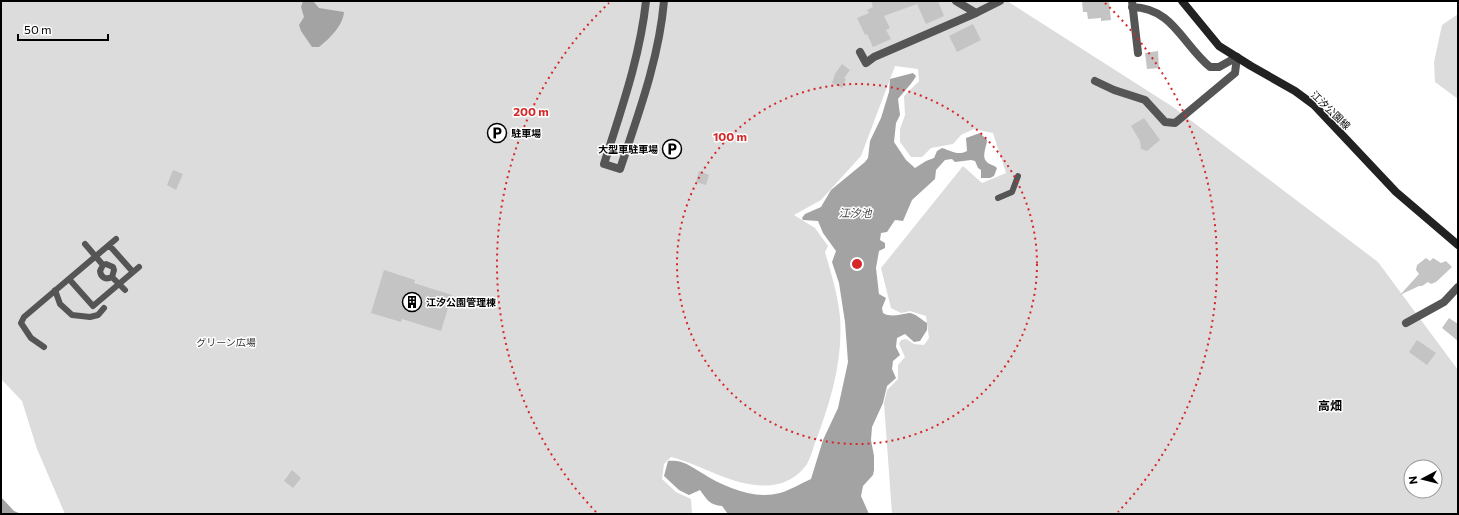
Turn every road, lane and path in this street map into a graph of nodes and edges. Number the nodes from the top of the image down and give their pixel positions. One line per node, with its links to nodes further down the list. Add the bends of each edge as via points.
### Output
1 (646, 1): 2 (street, via 637,57 604,164 620,169 644,97 658,41)
2 (664, 1)
3 (956, 1): 7 (street)
4 (1000, 1): 7 (street)
5 (1182, 1): 10 (main road, 江汐公園線, via 1219,46)
6 (1132, 4): 9 (street); 10 (street, via 1159,13 1210,67 1219,67)
7 (976, 13): 8 (street, via 874,57 866,63)
8 (860, 52)
9 (1138, 53)
10 (1237, 57): 11 (street, via 1235,73 1175,123 1165,122 1145,100); 17 (main road, 江汐公園線, via 1296,91 1314,105 1396,192)
11 (1095, 81)
12 (1018, 176): 13 (lane, via 1012,192)
13 (998, 198)
14 (116, 239): 16 (lane)
15 (85, 244): 18 (lane)
16 (109, 245): 18 (lane); 19 (lane)
17 (1458, 245)
18 (95, 257): 20 (lane); 25 (lane)
19 (121, 259): 21 (lane); 23 (lane)
20 (103, 266): 21 (lane, via 106,264); 24 (lane, via 100,271 103,277)
21 (113, 267): 24 (lane)
22 (139, 267): 23 (lane)
23 (133, 272): 26 (lane)
24 (112, 277): 26 (lane)
25 (69, 279): 26 (lane, via 93,306); 28 (lane)
26 (119, 285): 29 (lane)
27 (1458, 287): 31 (street, via 1444,302)
28 (55, 290): 30 (lane, via 60,304 72,315 90,318 98,315); 32 (lane, via 24,317 21,323 31,338)
29 (125, 290)
30 (104, 308)
31 (1406, 323)
32 (44, 347)

